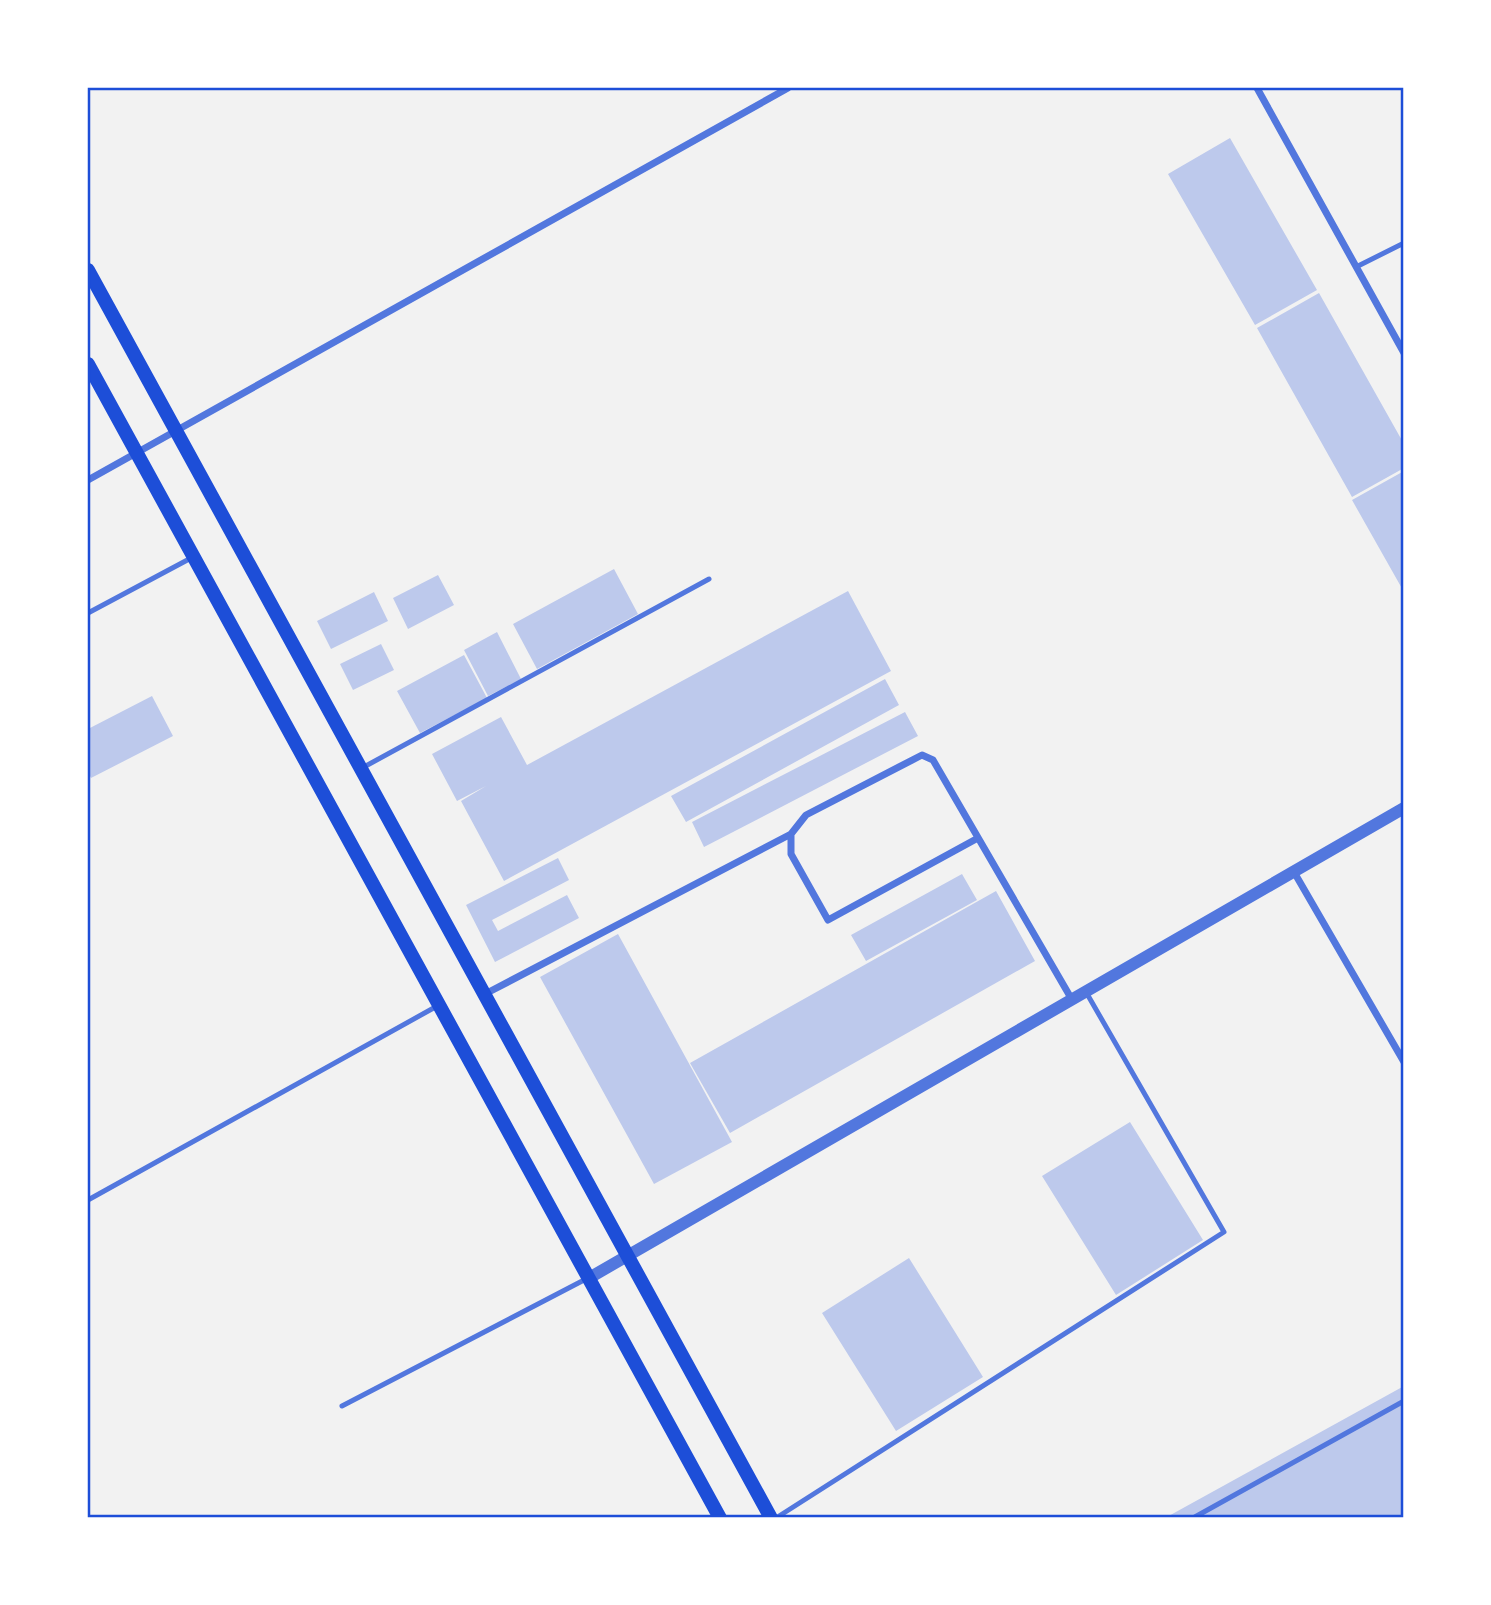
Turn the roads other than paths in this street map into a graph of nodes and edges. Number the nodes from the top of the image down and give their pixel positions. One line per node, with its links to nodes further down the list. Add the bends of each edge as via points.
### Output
1 (788, 88): 8 (street)
2 (1258, 88): 4 (street)
3 (1404, 243): 4 (lane)
4 (1356, 267): 6 (street)
5 (88, 270): 8 (main road)
6 (1404, 353)
7 (88, 364): 9 (main road)
8 (176, 431): 9 (street); 14 (main road)
9 (136, 453): 10 (street); 11 (main road)
10 (88, 480)
11 (193, 557): 13 (lane); 22 (main road)
12 (709, 579): 14 (lane)
13 (88, 613)
14 (359, 770): 20 (main road)
15 (1404, 808): 18 (street)
16 (791, 834): 17 (street, via 806,815 922,755 944,773); 17 (street, via 791,854 828,920); 20 (street)
17 (978, 838): 21 (street)
18 (1294, 872): 19 (street); 23 (street)
19 (1085, 990): 21 (street); 30 (lane, via 1224,1232)
20 (484, 994): 25 (main road)
21 (1071, 998): 25 (street)
22 (439, 1005): 24 (lane); 26 (main road)
23 (1404, 1062)
24 (88, 1199)
25 (628, 1256): 26 (street); 30 (main road)
26 (589, 1278): 28 (lane); 29 (main road)
27 (1404, 1401): 31 (lane)
28 (342, 1406)
29 (720, 1517)
30 (773, 1517)
31 (1193, 1517)

